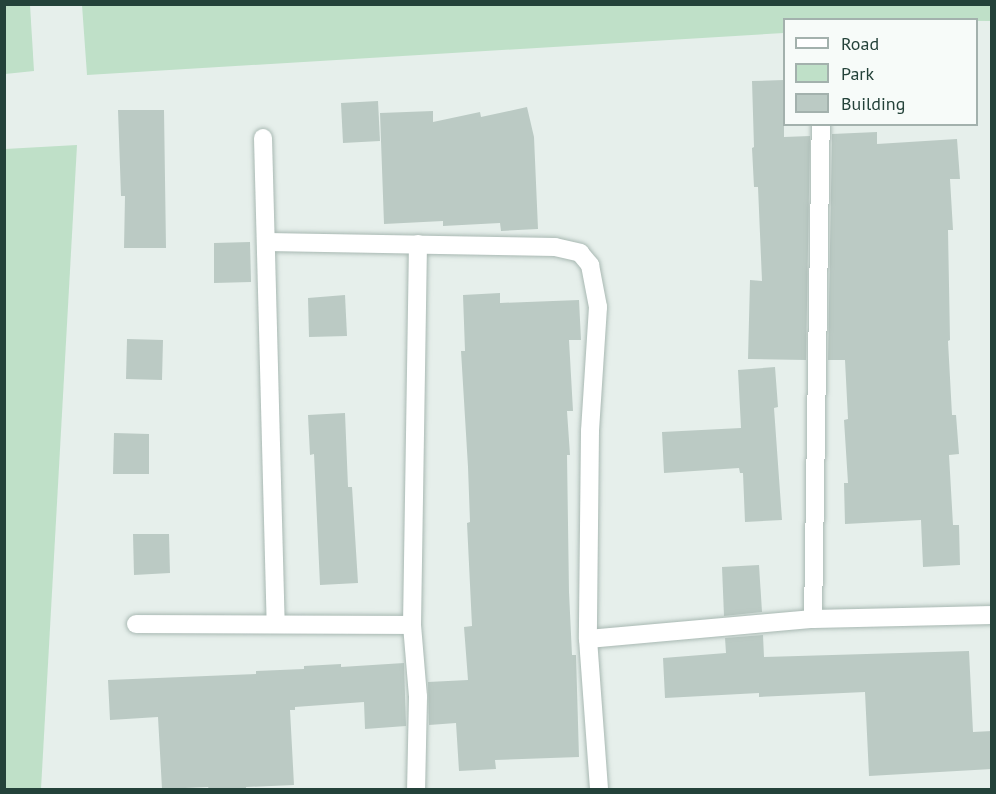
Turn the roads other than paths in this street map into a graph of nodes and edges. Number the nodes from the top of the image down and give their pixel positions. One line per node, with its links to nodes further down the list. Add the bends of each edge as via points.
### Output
1 (821, 126): 6 (street)
2 (263, 138): 3 (street)
3 (267, 242): 4 (street); 7 (street)
4 (418, 244): 9 (street); 10 (street, via 555,247 580,253 590,265 598,307 590,431)
5 (992, 615): 6 (street)
6 (813, 619): 10 (street)
7 (276, 623): 8 (street); 9 (street)
8 (136, 624)
9 (412, 625): 11 (street, via 418,697)
10 (588, 639): 12 (street)
11 (416, 789)
12 (599, 789)

